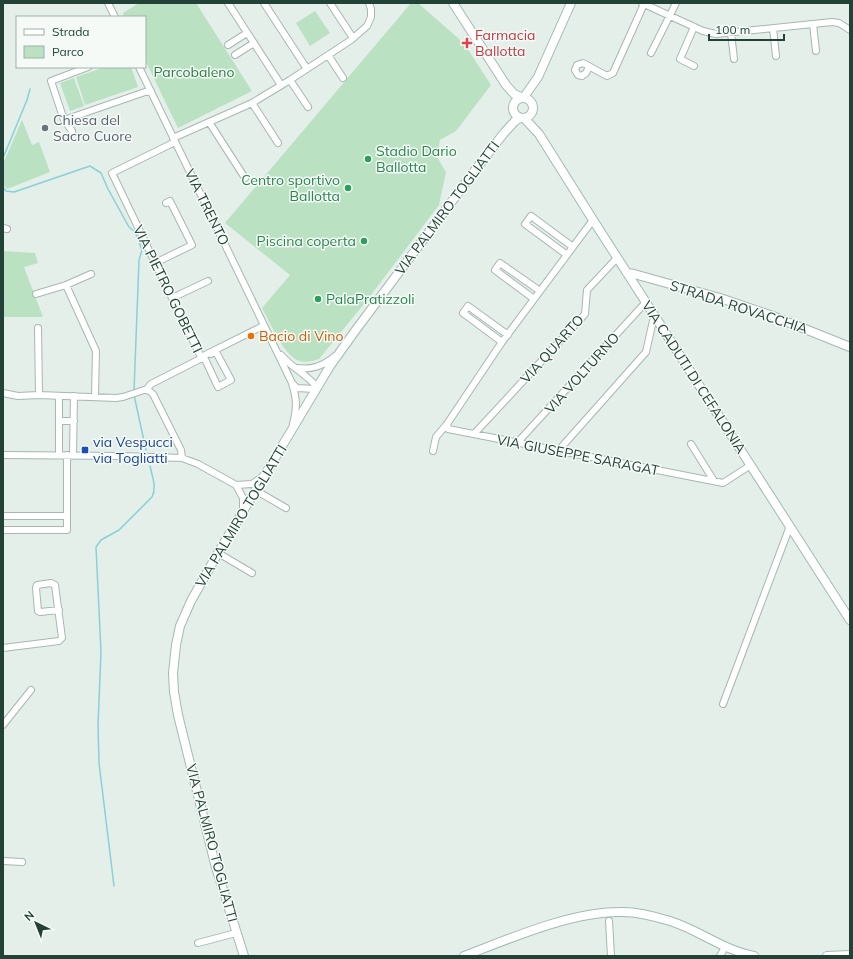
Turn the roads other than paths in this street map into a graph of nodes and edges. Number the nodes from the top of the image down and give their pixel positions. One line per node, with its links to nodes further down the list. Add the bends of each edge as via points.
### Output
1 (108, 3): 10 (street)
2 (228, 3): 16 (street)
3 (264, 3): 31 (street)
4 (330, 3): 18 (street)
5 (369, 3): 18 (street, VIA PIETRO GOBETTI, via 371,17 367,26)
6 (454, 3): 35 (street)
7 (571, 3): 32 (street, VIA PALMIRO TOGLIATTI)
8 (676, 3): 11 (street)
9 (643, 4): 11 (street); 28 (street, via 613,73 607,76)
10 (114, 16)
11 (670, 16): 13 (street); 22 (street)
12 (813, 24): 14 (street); 15 (street, via 839,23); 21 (street)
13 (694, 27): 17 (street, via 707,33); 27 (street, via 680,59)
14 (773, 28): 17 (street); 25 (street)
15 (850, 30)
16 (247, 32): 19 (street); 20 (street)
17 (732, 33): 26 (street)
18 (353, 38): 24 (street, VIA PIETRO GOBETTI)
19 (254, 43): 23 (street); 36 (street)
20 (228, 45)
21 (816, 51)
22 (651, 53)
23 (235, 55)
24 (328, 55): 31 (street, VIA PIETRO GOBETTI); 33 (street)
25 (776, 56)
26 (734, 59)
27 (694, 66)
28 (589, 67)
29 (85, 68): 43 (street, via 51,81)
30 (140, 68): 37 (street, VIA TRENTO)
31 (307, 69): 34 (street, VIA PIETRO GOBETTI)
32 (538, 77): 38 (street, VIA PALMIRO TOGLIATTI); 42 (street, VIA PALMIRO TOGLIATTI)
33 (343, 78)
34 (290, 80): 36 (street, VIA PIETRO GOBETTI); 40 (street)
35 (506, 85): 38 (street, via 514,94); 41 (street)
36 (281, 86): 39 (street, VIA PIETRO GOBETTI)
37 (151, 91): 43 (street); 47 (street, VIA TRENTO)
38 (522, 97): 41 (street, VIA PALMIRO TOGLIATTI, via 516,100); 42 (street, via 530,100)
39 (252, 103): 44 (street, VIA PIETRO GOBETTI); 48 (street)
40 (308, 107)
41 (512, 107): 42 (street, via 515,115); 46 (street, VIA PALMIRO TOGLIATTI)
42 (527, 114): 46 (street, VIA PALMIRO TOGLIATTI, via 515,121); 51 (street, VIA CADUTI DI CEFALONIA)
43 (64, 120): 45 (street)
44 (209, 122): 47 (street, VIA PIETRO GOBETTI); 49 (street)
45 (72, 131)
46 (504, 133): 72 (street, VIA PALMIRO TOGLIATTI)
47 (174, 140): 55 (street, VIA PIETRO GOBETTI, via 112,173); 71 (street, VIA TRENTO)
48 (278, 144)
49 (245, 178)
50 (166, 202): 55 (street, via 170,201 192,245)
51 (593, 220): 52 (street); 54 (street, VIA CADUTI DI CEFALONIA)
52 (573, 247): 53 (street); 53 (street, via 531,216 525,224)
53 (567, 255): 60 (street)
54 (617, 258): 56 (street, VIA CADUTI DI CEFALONIA); 87 (street, VIA QUARTO, via 587,290 585,314)
55 (155, 263): 62 (street, VIA PIETRO GOBETTI)
56 (627, 273): 64 (street, VIA CADUTI DI CEFALONIA); 70 (street, STRADA ROVACCHIA, via 720,298)
57 (91, 274): 59 (street)
58 (208, 281): 62 (street)
59 (66, 285): 61 (street); 82 (street, via 96,350)
60 (540, 291): 63 (street); 63 (street, via 500,263 495,270)
61 (36, 294)
62 (172, 298): 73 (street, VIA PIETRO GOBETTI)
63 (534, 299): 68 (street)
64 (646, 302): 65 (street, VIA CADUTI DI CEFALONIA); 88 (street, VIA VOLTURNO)
65 (654, 316): 91 (street, via 646,352); 96 (street, VIA CADUTI DI CEFALONIA)
66 (261, 327): 73 (street)
67 (38, 328): 79 (street)
68 (508, 335): 69 (street); 69 (street, via 468,306 463,313)
69 (502, 342): 85 (street)
70 (850, 346)
71 (275, 348): 74 (street, VIA TRENTO); 75 (street, VIA TRENTO)
72 (342, 350): 74 (street, via 324,365 305,369); 76 (street, VIA PALMIRO TOGLIATTI)
73 (202, 358): 73 (street, via 216,352 231,380 218,387); 77 (street, VIA PIETRO GOBETTI, via 151,384)
74 (295, 367): 76 (street, VIA TRENTO, via 309,378)
75 (292, 383): 76 (street, via 297,388); 86 (street, VIA TRENTO, via 297,397)
76 (316, 388): 86 (street, VIA PALMIRO TOGLIATTI)
77 (146, 390): 82 (street, via 123,397); 95 (street, via 153,394 181,450)
78 (3, 393): 79 (street, via 18,396)
79 (39, 395): 80 (street)
80 (59, 396): 81 (street); 83 (street)
81 (74, 396): 82 (street); 84 (street)
82 (94, 396)
83 (60, 421): 84 (street); 93 (street)
84 (74, 421): 94 (street)
85 (447, 424): 87 (street, VIA GIUSEPPE SARAGAT, via 448,429); 90 (street, via 436,437)
86 (291, 432): 97 (street, VIA PALMIRO TOGLIATTI)
87 (474, 434): 88 (street, VIA GIUSEPPE SARAGAT)
88 (517, 443): 91 (street, VIA GIUSEPPE SARAGAT)
89 (691, 444): 98 (street)
90 (433, 451)
91 (558, 451): 98 (street, VIA GIUSEPPE SARAGAT)
92 (3, 455): 93 (street)
93 (59, 455): 94 (street)
94 (70, 455): 95 (street); 105 (street)
95 (182, 458): 99 (street)
96 (751, 465): 98 (street, VIA GIUSEPPE SARAGAT, via 723,483); 106 (street, VIA CADUTI DI CEFALONIA)
97 (263, 477): 99 (street, via 252,484); 101 (street, VIA PALMIRO TOGLIATTI)
98 (714, 481)
99 (240, 485): 100 (street); 101 (street)
100 (241, 492): 101 (street); 103 (street)
101 (254, 492): 102 (street); 103 (street, VIA PALMIRO TOGLIATTI)
102 (286, 508)
103 (244, 509): 108 (street, VIA PALMIRO TOGLIATTI)
104 (3, 516): 105 (street)
105 (67, 516): 107 (street, via 67,530)
106 (790, 526): 111 (street, VIA CADUTI DI CEFALONIA); 114 (street)
107 (3, 530)
108 (218, 553): 109 (street); 119 (street, VIA PALMIRO TOGLIATTI, via 184,615 176,645 173,673 178,715 215,864)
109 (252, 573)
110 (59, 610): 110 (street, via 54,585 37,585 38,611); 112 (street, via 61,640)
111 (850, 620)
112 (3, 648)
113 (31, 690): 115 (street)
114 (723, 704)
115 (3, 725)
116 (3, 861): 117 (street)
117 (22, 862)
118 (609, 922): 125 (street)
119 (236, 933): 120 (street); 123 (street, VIA PALMIRO TOGLIATTI)
120 (198, 943)
121 (725, 947): 124 (street, via 672,922 652,916 619,912 555,924); 126 (street); 127 (street)
122 (850, 955): 128 (street)
123 (244, 956)
124 (464, 956)
125 (611, 956)
126 (720, 956)
127 (754, 956)
128 (827, 956)

